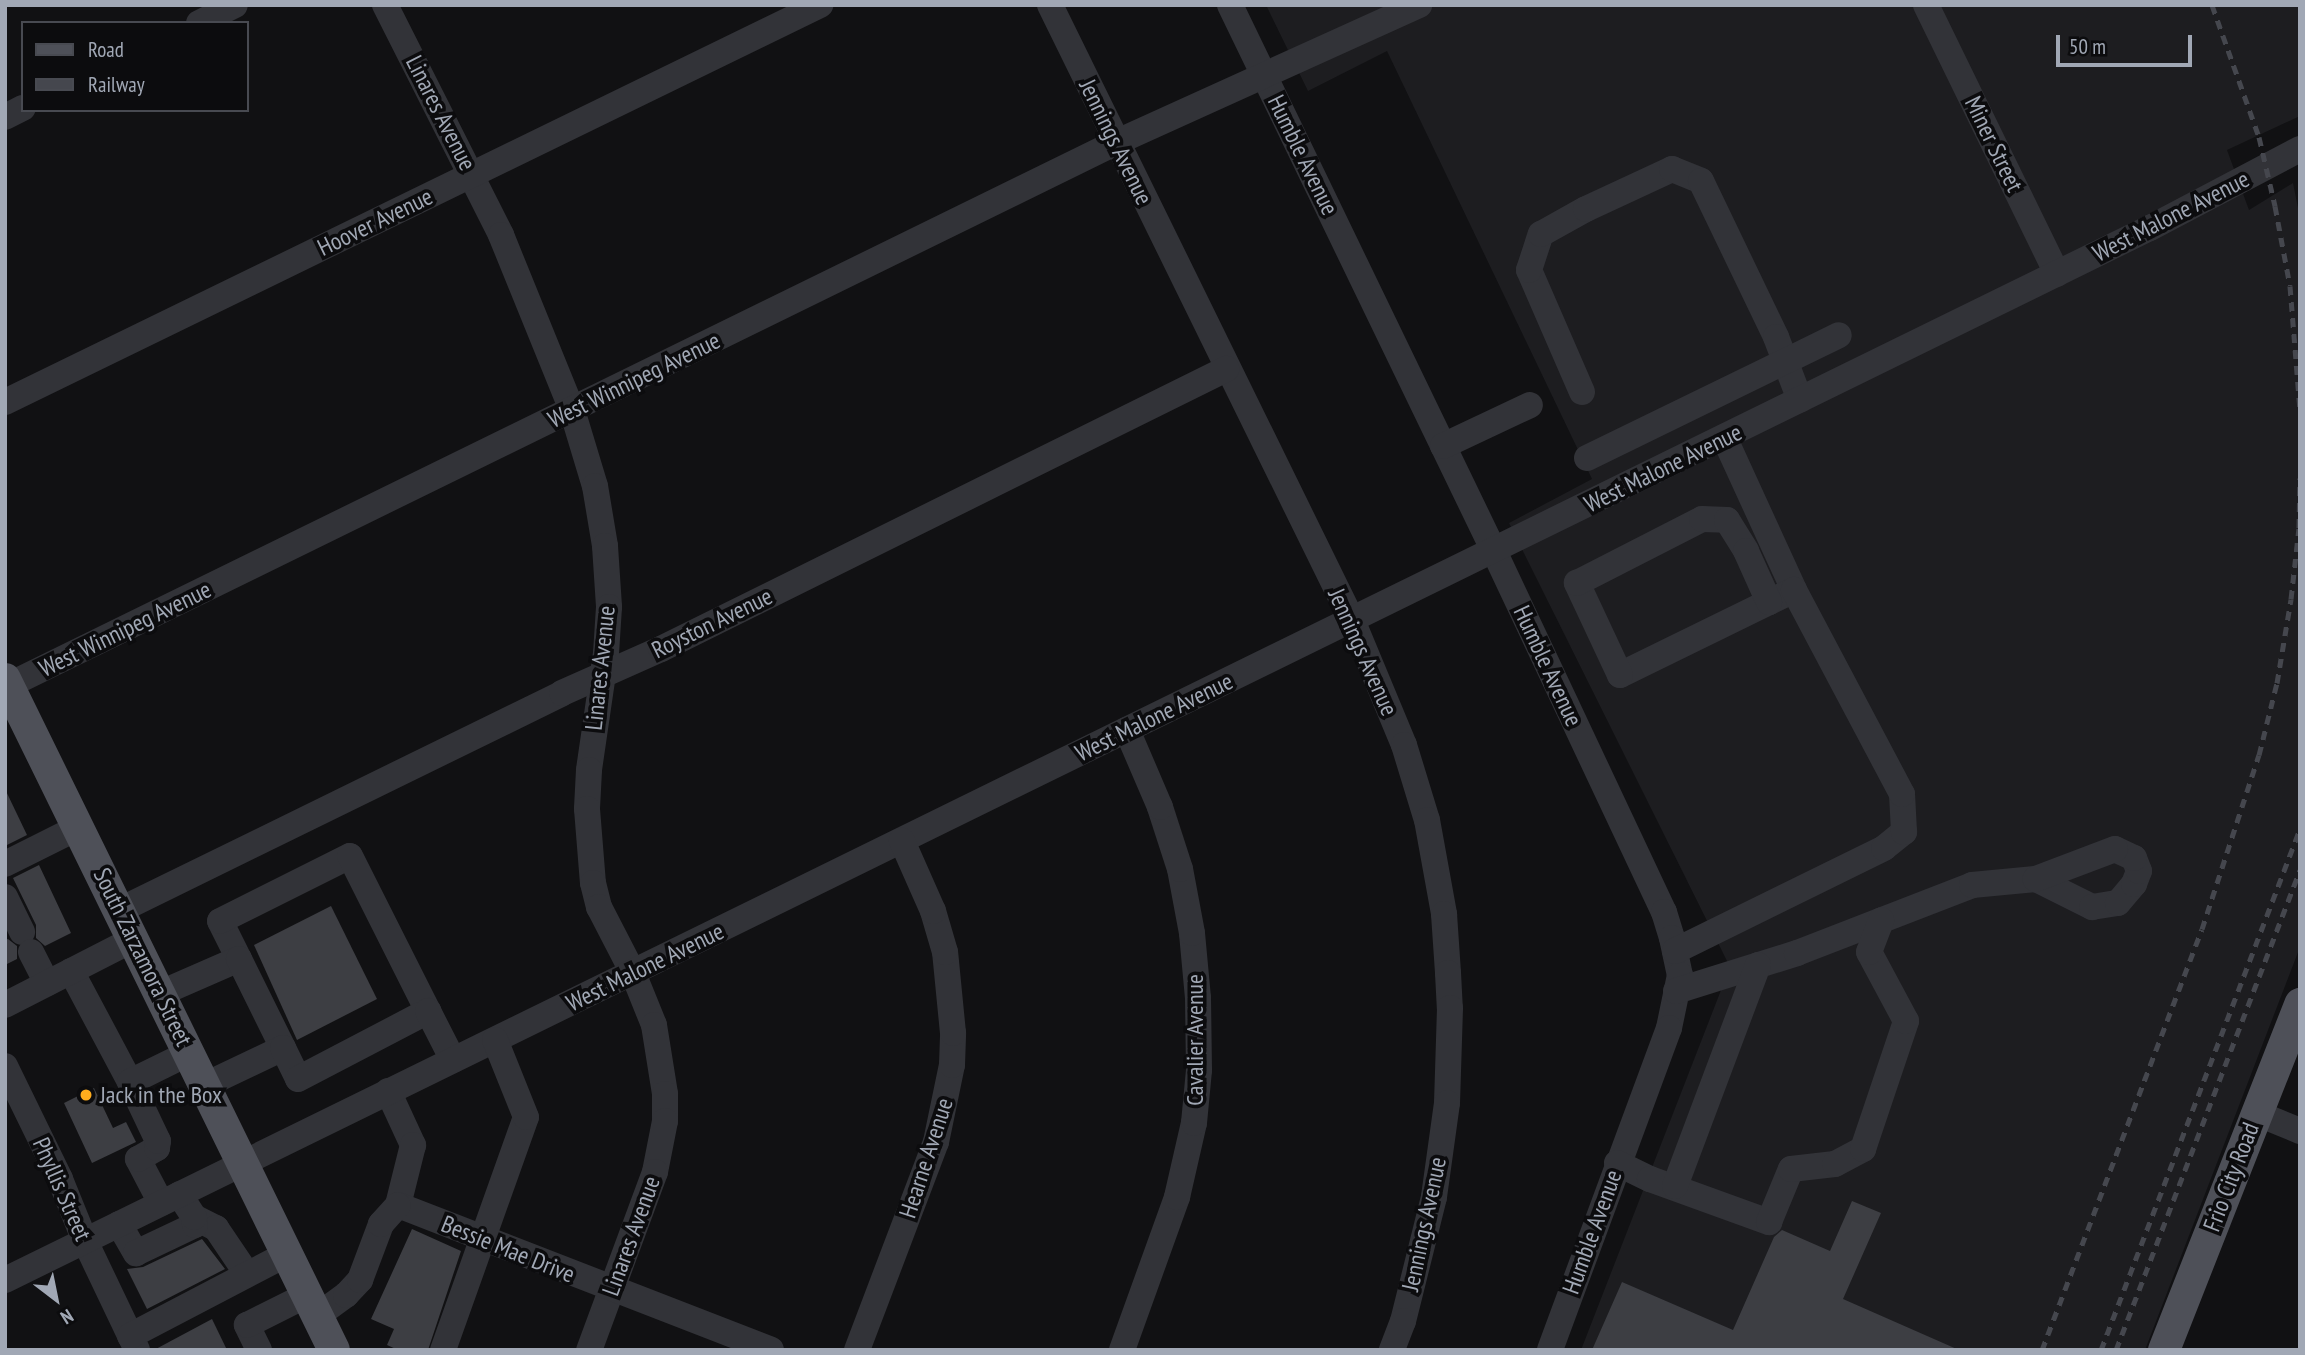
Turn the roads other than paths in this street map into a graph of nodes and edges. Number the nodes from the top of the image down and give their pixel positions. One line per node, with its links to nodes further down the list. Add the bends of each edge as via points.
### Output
1 (235, 5): 8 (street)
2 (385, 5): 14 (street, Linares Avenue)
3 (820, 5): 14 (street, Hoover Avenue)
4 (1050, 5): 12 (street, Jennings Avenue)
5 (1230, 5): 9 (street, Humble Avenue)
6 (1419, 5): 9 (street, West Winnipeg Avenue)
7 (1928, 10): 15 (street, Miner Street)
8 (203, 21)
9 (1264, 74): 12 (street, West Winnipeg Avenue); 25 (street, Humble Avenue)
10 (21, 109): 11 (street)
11 (5, 117)
12 (1117, 142): 18 (street, Jennings Avenue); 23 (street, West Winnipeg Avenue)
13 (2300, 149): 15 (street, West Malone Avenue)
14 (472, 175): 21 (street, Hoover Avenue); 23 (street, Linares Avenue, via 501,234)
15 (2057, 274): 20 (street, West Malone Avenue)
16 (1839, 335): 17 (street)
17 (1785, 361): 19 (street, via 1701,181 1672,169 1541,233 1529,270); 20 (street); 26 (street)
18 (1226, 369): 30 (street, Jennings Avenue); 31 (street, Royston Avenue)
19 (1582, 392)
20 (1800, 400): 24 (street, West Malone Avenue)
21 (5, 402)
22 (1530, 405): 25 (street)
23 (572, 410): 31 (street, Linares Avenue, via 595,486 605,546 609,607); 32 (street, West Winnipeg Avenue)
24 (1724, 437): 27 (street, West Malone Avenue); 28 (street)
25 (1443, 446): 27 (street, Humble Avenue)
26 (1587, 458)
27 (1494, 551): 30 (street, West Malone Avenue); 42 (street, Humble Avenue, via 1664,912)
28 (1794, 590): 29 (street); 42 (street, via 1902,794 1904,832 1884,848)
29 (1769, 602): 29 (street, via 1620,675 1577,583 1702,519 1727,520)
30 (1352, 620): 33 (street, West Malone Avenue); 86 (street, Jennings Avenue, via 1404,745 1427,820 1444,914 1450,1008 1447,1103 1434,1197)
31 (603, 676): 39 (street, Royston Avenue); 46 (street, Linares Avenue, via 589,770 592,872 599,907)
32 (6, 684): 34 (main road, South Zarzamora Street)
33 (1127, 730): 35 (street, West Malone Avenue); 85 (street, Cavalier Avenue, via 1180,869 1192,933 1199,1070 1194,1124 1177,1197)
34 (79, 827): 36 (street); 39 (main road, South Zarzamora Street)
35 (902, 841): 46 (street, West Malone Avenue); 84 (street, Hearne Avenue, via 933,911 945,952 952,1065 936,1142)
36 (5, 864)
37 (2036, 879): 40 (street, via 1972,885)
38 (5, 897): 47 (street)
39 (120, 910): 41 (main road, South Zarzamora Street)
40 (1881, 920): 44 (street); 66 (street, via 1869,952 1906,1021 1863,1149 1835,1164 1791,1169 1769,1222)
41 (135, 939): 45 (street); 49 (main road, South Zarzamora Street)
42 (1675, 951): 48 (street, Humble Avenue, via 1680,975)
43 (239, 959): 49 (street); 52 (street, via 220,921 351,856); 54 (street)
44 (1758, 965): 48 (street); 66 (street)
45 (71, 971): 47 (street); 59 (street)
46 (633, 973): 53 (street, West Malone Avenue); 76 (street, Linares Avenue, via 659,1042 665,1121 655,1172)
47 (47, 983): 50 (street)
48 (1676, 991): 65 (street, Humble Avenue, via 1669,1028)
49 (161, 993): 55 (main road, South Zarzamora Street)
50 (5, 1004)
51 (2300, 1004): 57 (main road, Frio City Road)
52 (428, 1012): 54 (street, via 298,1079); 56 (street)
53 (495, 1040): 56 (street, West Malone Avenue); 71 (street, via 526,1117)
54 (282, 1048): 60 (street)
55 (189, 1053): 59 (street); 60 (main road, South Zarzamora Street)
56 (453, 1060): 61 (street, West Malone Avenue)
57 (2290, 1060): 62 (main road, Frio City Road)
58 (5, 1066): 72 (street, Phyllis Street)
59 (131, 1082): 67 (street, via 158,1141 158,1148 138,1159)
60 (205, 1085): 64 (main road, South Zarzamora Street)
61 (388, 1091): 64 (street, West Malone Avenue); 68 (street, via 413,1145)
62 (2256, 1114): 63 (street); 88 (main road, Frio City Road)
63 (2300, 1130)
64 (242, 1163): 67 (street, West Malone Avenue); 73 (main road, South Zarzamora Street)
65 (1618, 1163): 66 (street); 87 (street, Humble Avenue)
66 (1675, 1186)
67 (170, 1198): 69 (street); 70 (street, West Malone Avenue)
68 (398, 1205): 71 (street, Bessie Mae Drive); 77 (street, via 381,1224 360,1280)
69 (194, 1217): 70 (street, via 195,1225 136,1253); 74 (street, via 216,1227)
70 (119, 1224): 72 (street, West Malone Avenue)
71 (482, 1239): 76 (street, Bessie Mae Drive); 81 (street)
72 (85, 1241): 75 (street, West Malone Avenue); 78 (street, Phyllis Street)
73 (287, 1254): 74 (street); 77 (main road, South Zarzamora Street)
74 (247, 1274): 78 (street)
75 (5, 1280)
76 (612, 1290): 82 (street, Linares Avenue); 83 (street, Bessie Mae Drive)
77 (312, 1305): 79 (street, via 247,1325); 80 (main road, South Zarzamora Street)
78 (133, 1343)
79 (259, 1350)
80 (334, 1350)
81 (443, 1350)
82 (589, 1350)
83 (771, 1350)
84 (857, 1350)
85 (1122, 1350)
86 (1392, 1350)
87 (1550, 1350)
88 (2164, 1350)

